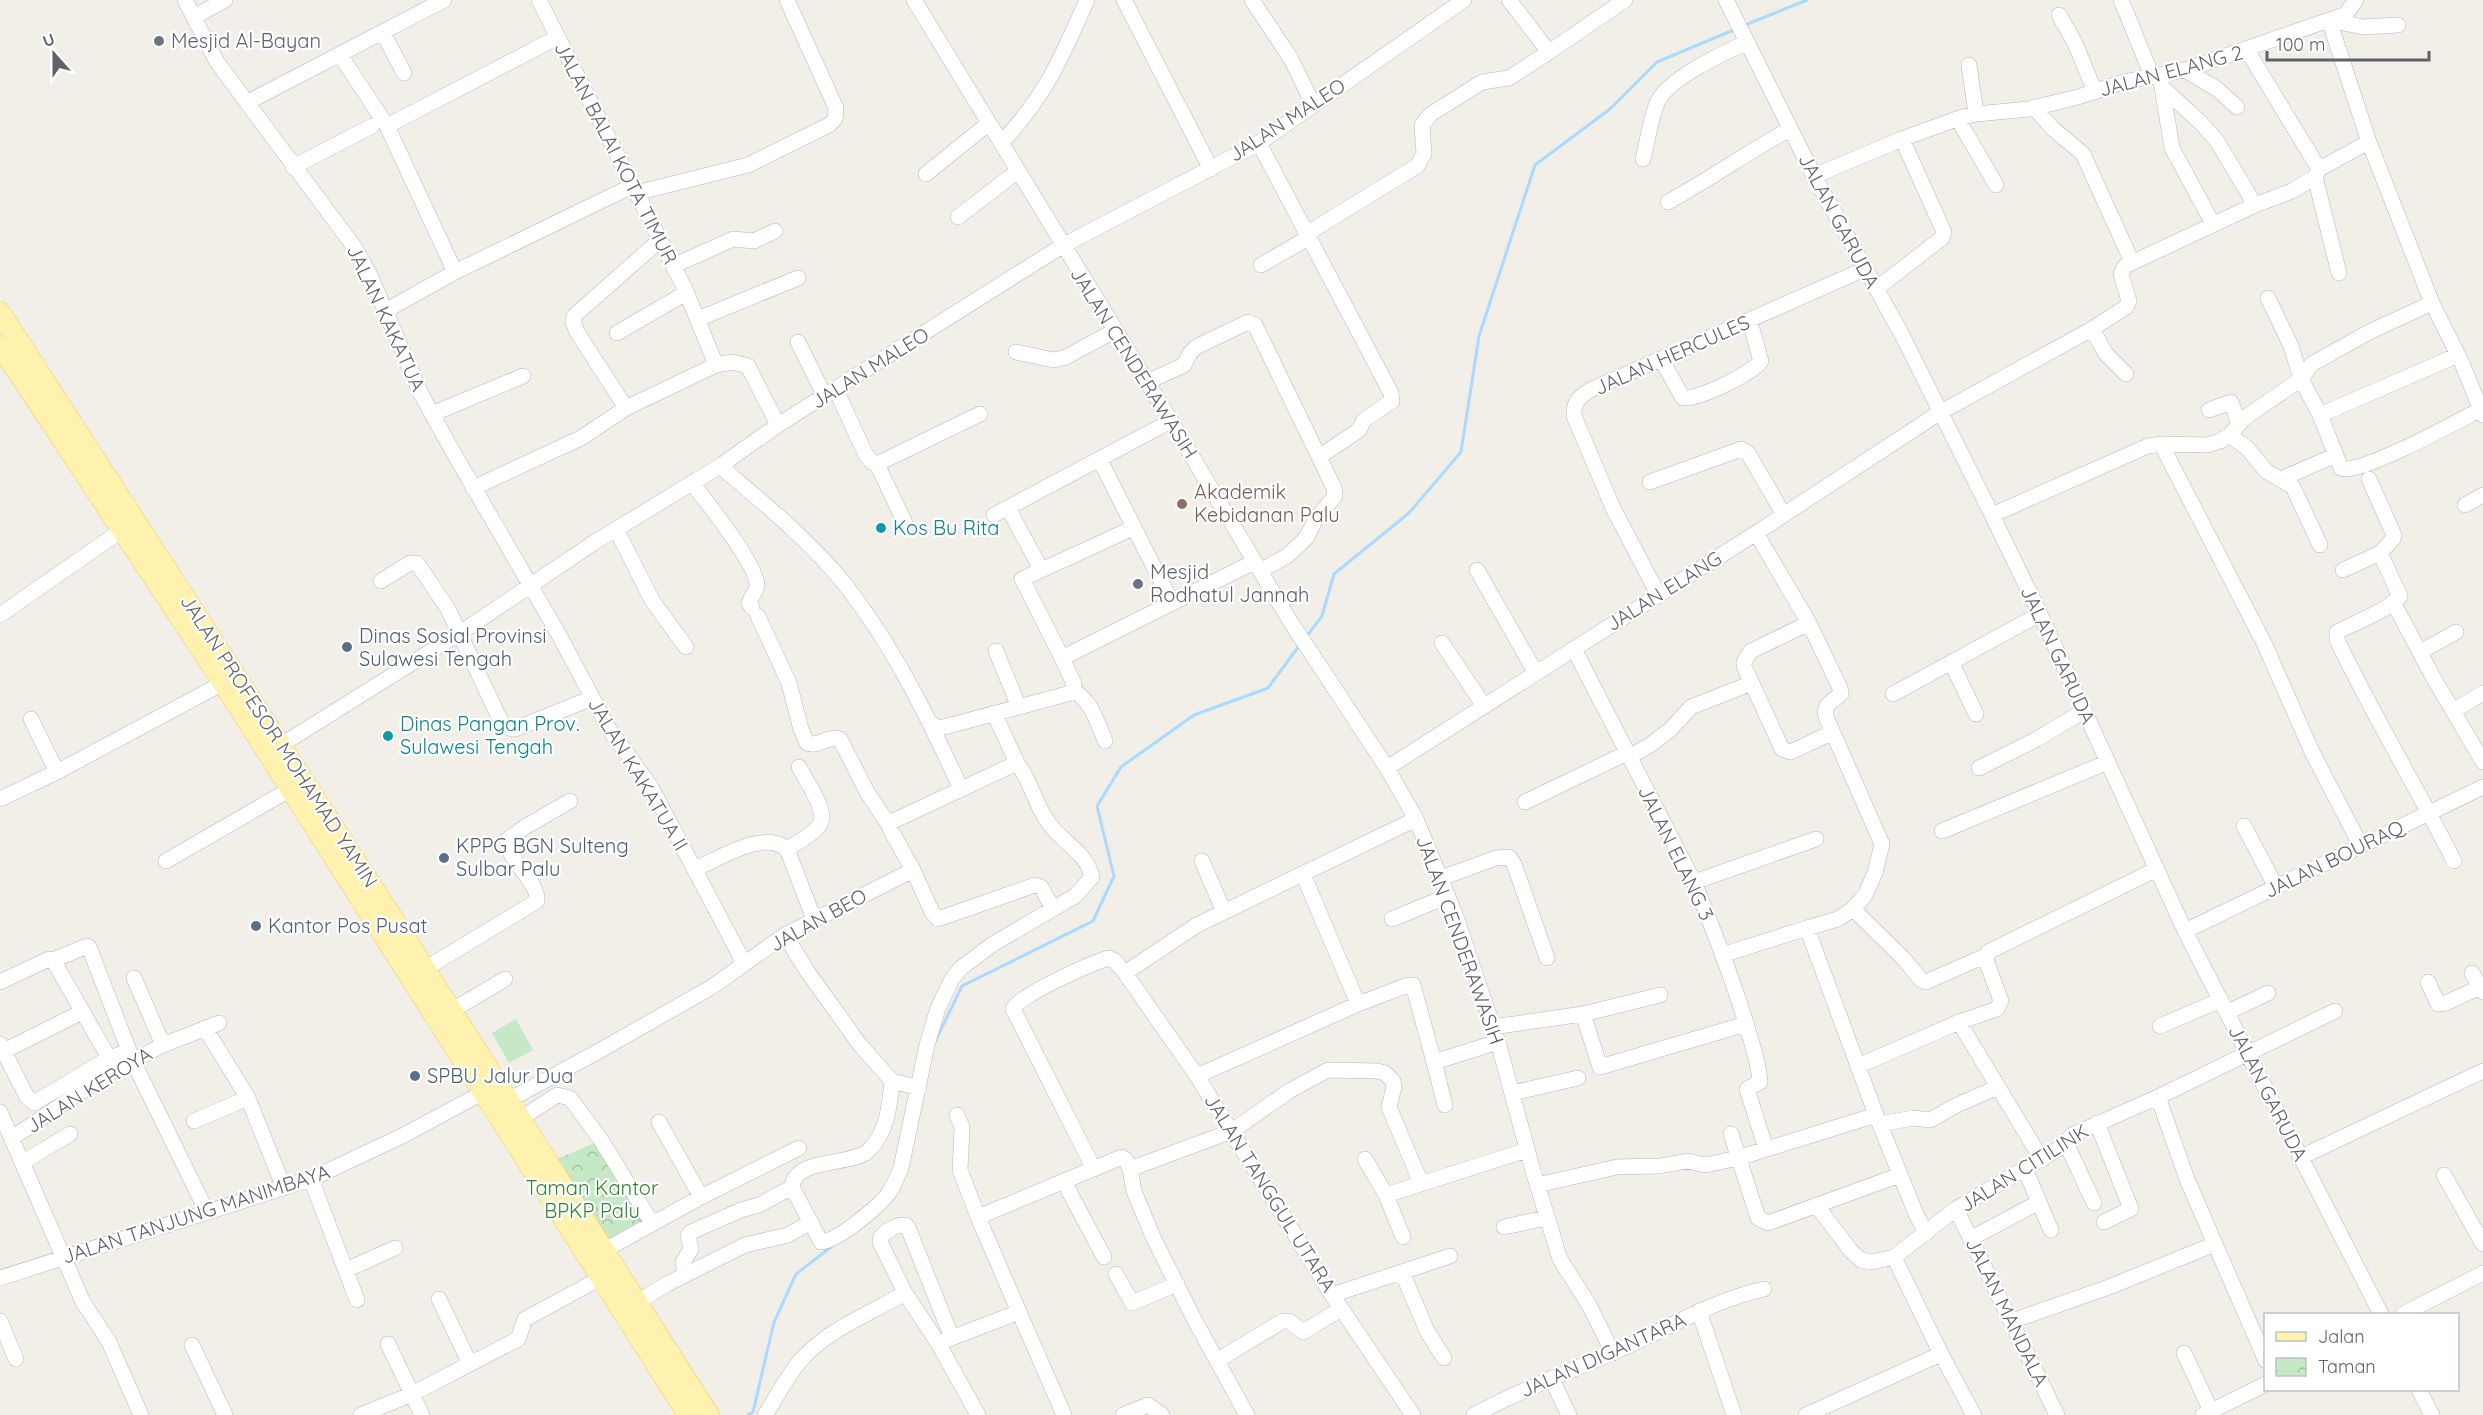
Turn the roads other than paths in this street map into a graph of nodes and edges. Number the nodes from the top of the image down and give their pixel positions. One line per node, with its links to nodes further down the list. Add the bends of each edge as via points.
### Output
1 (185, 0): 17 (street, JALAN KAKATUA)
2 (225, 0): 17 (street)
3 (444, 0): 20 (street)
4 (539, 0): 21 (street, JALAN BALAI KOTA TIMUR)
5 (788, 0): 52 (street, via 836,108 835,119 748,165)
6 (914, 0): 37 (street, JALAN CENDERAWASIH)
7 (1087, 0): 42 (street, via 1041,94)
8 (1124, 0): 46 (street)
9 (1252, 0): 32 (street, via 1291,59)
10 (1464, 0): 32 (street, JALAN MALEO)
11 (1509, 0): 24 (street)
12 (1625, 0): 24 (street)
13 (2121, 0): 29 (street)
14 (2356, 0): 18 (street, JALAN ELANG 2, via 2346,14)
15 (1729, 6): 22 (street, JALAN GARUDA)
16 (2059, 15): 30 (street)
17 (194, 17): 31 (street, JALAN KAKATUA, via 218,62)
18 (2329, 20): 19 (street, via 2363,27); 23 (street, JALAN ELANG 2); 41 (street)
19 (2398, 25)
20 (383, 33): 25 (street); 28 (street)
21 (558, 38): 38 (street); 52 (street, JALAN BALAI KOTA TIMUR)
22 (1744, 39): 39 (street, JALAN GARUDA); 44 (street, via 1687,74 1662,95)
23 (2247, 50): 27 (street, JALAN ELANG 2); 48 (street)
24 (1549, 52): 58 (street, via 1509,78 1482,82 1431,114 1422,125 1424,154 1417,166)
25 (340, 55): 31 (street); 38 (street)
26 (1969, 64): 35 (street)
27 (2185, 70): 29 (street, JALAN ELANG 2); 34 (street, via 2217,89)
28 (404, 73)
29 (2158, 80): 30 (street, JALAN ELANG 2, via 2123,82); 54 (street, via 2217,141); 56 (street, via 2172,148)
30 (2095, 92): 33 (street, JALAN ELANG 2)
31 (248, 102): 45 (street, JALAN KAKATUA)
32 (1313, 104): 43 (street, JALAN MALEO)
33 (2034, 107): 35 (street, JALAN ELANG 2); 61 (street, via 2083,154)
34 (2237, 107)
35 (1976, 114): 36 (street, JALAN ELANG 2)
36 (1958, 119): 40 (street, JALAN ELANG 2); 51 (street)
37 (988, 123): 42 (street, JALAN CENDERAWASIH); 49 (street)
38 (380, 126): 45 (street); 65 (street)
39 (1790, 129): 50 (street, JALAN GARUDA); 53 (street)
40 (1902, 139): 50 (street, JALAN ELANG 2); 68 (street, via 1944,232)
41 (2369, 142): 48 (street); 70 (street)
42 (1001, 143): 47 (street, JALAN CENDERAWASIH)
43 (1259, 143): 46 (street, JALAN MALEO); 58 (street)
44 (1643, 159)
45 (293, 167): 72 (street, JALAN KAKATUA, via 355,248)
46 (1211, 169): 60 (street, JALAN MALEO)
47 (1018, 171): 55 (street); 60 (street, JALAN CENDERAWASIH)
48 (2317, 173): 54 (street, via 2292,191); 66 (street)
49 (926, 174)
50 (1814, 176): 64 (street, JALAN GARUDA)
51 (1996, 185)
52 (634, 189): 59 (street, JALAN BALAI KOTA TIMUR); 65 (street)
53 (1668, 202)
54 (2255, 205): 56 (street)
55 (958, 217)
56 (2212, 224): 61 (street)
57 (775, 231): 63 (street, via 754,242 733,239)
58 (1307, 236): 62 (street); 102 (street, via 1392,397 1390,403 1362,422 1359,430)
59 (660, 240): 63 (street, JALAN BALAI KOTA TIMUR); 90 (street, via 573,320)
60 (1062, 246): 76 (street, JALAN CENDERAWASIH); 89 (street, JALAN MALEO)
61 (2132, 262): 75 (street, JALAN ELANG, via 2121,274 2128,304)
62 (1261, 265)
63 (673, 266): 71 (street, JALAN BALAI KOTA TIMUR)
64 (1865, 269): 68 (street, JALAN GARUDA); 74 (street, JALAN HERCULES)
65 (455, 272): 72 (street)
66 (2339, 273)
67 (798, 278): 71 (street)
68 (1876, 289): 93 (street, JALAN GARUDA)
69 (2268, 298): 87 (street, via 2291,346)
70 (2432, 303): 81 (street); 87 (street, via 2336,349 2312,364)
71 (692, 307): 77 (street); 83 (street, JALAN BALAI KOTA TIMUR)
72 (386, 310): 94 (street, JALAN KAKATUA)
73 (0, 312): 86 (main road, JALAN PROFESOR MOHAMAD YAMIN)
74 (1750, 322): 82 (street, JALAN HERCULES); 82 (street, via 1761,361 1758,366 1699,395 1683,398)
75 (2092, 329): 84 (street, via 2102,349); 93 (street, JALAN ELANG)
76 (1114, 331): 80 (street, via 1054,360); 88 (street, JALAN CENDERAWASIH)
77 (617, 333)
78 (798, 342): 89 (street)
79 (0, 346): 86 (main road, JALAN PROFESOR MOHAMAD YAMIN)
80 (1016, 352)
81 (2458, 355): 92 (street); 96 (street)
82 (1661, 359): 128 (street, JALAN HERCULES, via 1590,390 1573,406 1613,508)
83 (716, 365): 90 (street); 98 (street, via 733,362 748,366)
84 (2126, 374)
85 (523, 376): 94 (street)
86 (32, 378): 118 (main road, JALAN PROFESOR MOHAMAD YAMIN); 160 (main road, JALAN PROFESOR MOHAMAD YAMIN)
87 (2301, 379): 96 (street); 99 (street)
88 (1146, 382): 97 (street, JALAN CENDERAWASIH); 102 (street, via 1184,365 1196,347 1252,323)
89 (830, 393): 98 (street, JALAN MALEO); 104 (street, via 866,455)
90 (626, 408): 110 (street, via 582,438)
91 (2209, 410): 99 (street, via 2230,402)
92 (2482, 411): 101 (street, via 2356,468 2343,469)
93 (1940, 413): 113 (street, JALAN ELANG); 114 (street, JALAN GARUDA)
94 (432, 414): 110 (street, JALAN KAKATUA)
95 (980, 414): 104 (street)
96 (2320, 416): 101 (street)
97 (1172, 422): 103 (street); 122 (street, JALAN CENDERAWASIH)
98 (778, 425): 105 (street, JALAN MALEO)
99 (2235, 430): 100 (street, via 2208,445); 106 (street, via 2266,471)
100 (2161, 444): 114 (street, via 2148,446); 181 (street, via 2264,643 2312,752)
101 (2336, 455): 106 (street)
102 (1319, 457): 122 (street, via 1335,496 1287,556)
103 (1100, 460): 116 (street); 123 (street, via 1001,511)
104 (877, 464): 115 (street)
105 (720, 465): 109 (street, JALAN MALEO); 157 (street, via 793,530 844,584 891,653)
106 (2281, 479): 120 (street, via 2293,488)
107 (2369, 479): 121 (street, via 2394,535)
108 (1650, 482): 113 (street, via 1742,449)
109 (692, 483): 117 (street, JALAN MALEO); 177 (street, via 732,536 755,576 757,584 749,603 789,683 807,743 840,739)
110 (472, 488): 127 (street, JALAN KAKATUA)
111 (2483, 495): 112 (street)
112 (2465, 505)
113 (1784, 515): 119 (street, JALAN ELANG)
114 (1992, 515): 131 (street, JALAN GARUDA)
115 (905, 523)
116 (1133, 528): 123 (street); 130 (street)
117 (615, 529): 127 (street, JALAN MALEO); 137 (street, via 653,602)
118 (122, 530): 132 (street); 144 (main road, JALAN PROFESOR MOHAMAD YAMIN)
119 (1756, 533): 128 (street, JALAN ELANG); 133 (street)
120 (2320, 545)
121 (2380, 553): 125 (street); 129 (street, via 2400,596)
122 (1257, 567): 130 (street); 166 (street, JALAN CENDERAWASIH)
123 (1041, 569): 141 (street, via 1022,582)
124 (1477, 570): 143 (street)
125 (2343, 570)
126 (381, 581): 135 (street, via 410,563 417,563)
127 (531, 586): 135 (street, JALAN MALEO); 149 (street, JALAN KAKATUA II)
128 (1658, 594): 138 (street, JALAN ELANG)
129 (2393, 602): 140 (street); 175 (street, via 2337,632 2337,640)
130 (1172, 603): 141 (street)
131 (2040, 614): 142 (street); 152 (street, JALAN GARUDA)
132 (0, 615)
133 (1809, 624): 145 (street, via 1748,655 1744,662); 158 (street, via 1842,692 1824,710)
134 (2456, 632): 140 (street)
135 (460, 633): 149 (street, via 508,729); 160 (street, JALAN MALEO)
136 (1442, 643): 150 (street)
137 (687, 646)
138 (1574, 649): 143 (street, JALAN ELANG); 161 (street, JALAN ELANG 3)
139 (996, 651): 151 (street)
140 (2420, 652): 153 (street)
141 (1062, 658): 146 (street)
142 (1952, 662): 148 (street); 155 (street)
143 (1536, 673): 150 (street, JALAN ELANG)
144 (223, 683): 168 (street); 170 (main road, JALAN PROFESOR MOHAMAD YAMIN)
145 (1752, 683): 158 (street, via 1782,749 1790,752); 161 (street, via 1691,707 1670,730)
146 (1073, 690): 151 (street); 159 (street, via 1092,708)
147 (2483, 693): 153 (street)
148 (1893, 694)
149 (592, 698): 186 (street, JALAN KAKATUA II, via 651,787)
150 (1484, 706): 166 (street, JALAN ELANG)
151 (1018, 707): 154 (street)
152 (2085, 711): 162 (street, JALAN GARUDA); 167 (street)
153 (2453, 711): 163 (street)
154 (994, 713): 157 (street, via 944,727 937,728); 164 (street)
155 (1976, 714)
156 (31, 719): 168 (street)
157 (931, 723): 171 (street)
158 (1831, 733): 195 (street, via 1882,844 1875,873)
159 (1105, 741)
160 (281, 745): 207 (main road, JALAN PROFESOR MOHAMAD YAMIN)
161 (1628, 755): 174 (street); 191 (street, JALAN ELANG 3)
162 (2108, 762): 179 (street); 187 (street, JALAN GARUDA)
163 (2483, 762)
164 (1017, 764): 171 (street); 194 (street, via 1039,809 1057,834 1078,850 1092,877 1075,896)
165 (799, 767): 182 (street, via 821,807 823,819 819,827)
166 (1387, 768): 176 (street, JALAN CENDERAWASIH)
167 (1979, 768)
168 (57, 772): 172 (street)
169 (2483, 787): 175 (street, JALAN BOURAQ)
170 (289, 789): 183 (street); 241 (main road, JALAN PROFESOR MOHAMAD YAMIN)
171 (961, 789): 177 (street)
172 (0, 799)
173 (570, 801): 207 (street, via 507,840 509,850 536,891 537,900)
174 (1525, 802)
175 (2430, 813): 181 (street, JALAN BOURAQ); 185 (street)
176 (1416, 819): 189 (street); 190 (street, JALAN CENDERAWASIH)
177 (889, 825): 188 (street)
178 (2244, 826): 192 (street)
179 (1942, 831)
180 (1816, 839): 191 (street)
181 (2361, 846): 192 (street, JALAN BOURAQ)
182 (787, 849): 186 (street, via 774,842 753,844); 197 (street)
183 (166, 861)
184 (1202, 861): 196 (street)
185 (2454, 861)
186 (695, 869): 206 (street, JALAN KAKATUA II)
187 (2157, 869): 200 (street, JALAN GARUDA); 203 (street)
188 (913, 870): 194 (street, via 938,919 1035,885 1041,887); 197 (street, JALAN BEO)
189 (1303, 874): 196 (street); 217 (street)
190 (1441, 878): 193 (street, JALAN CENDERAWASIH); 204 (street, via 1509,857)
191 (1694, 882): 202 (street, JALAN ELANG 3)
192 (2276, 887): 200 (street, JALAN BOURAQ)
193 (1448, 896): 198 (street); 226 (street, JALAN CENDERAWASIH)
194 (1053, 909): 240 (street, via 993,944 952,979 938,1008)
195 (1853, 909): 199 (street, via 1838,919); 203 (street, via 1926,982)
196 (1224, 912): 208 (street, via 1197,925)
197 (814, 919): 201 (street, JALAN BEO)
198 (1392, 919)
199 (1807, 928): 202 (street); 234 (street)
200 (2185, 931): 218 (street, JALAN GARUDA)
201 (785, 935): 206 (street, JALAN BEO); 238 (street, via 860,1045)
202 (1722, 955): 224 (street, JALAN ELANG 3)
203 (1985, 956): 223 (street, via 2001,1001 1997,1009)
204 (1547, 958)
205 (53, 960): 212 (street); 221 (street); 231 (street, via 89,947)
206 (744, 963): 245 (street, JALAN BEO, via 710,988)
207 (425, 969): 219 (main road, JALAN PROFESOR MOHAMAD YAMIN)
208 (1131, 970): 236 (street, JALAN TANGGUL UTARA); 267 (street, via 1109,958 1039,990 1013,1009)
209 (2472, 973): 214 (street)
210 (134, 978): 228 (street, JALAN KEROYA)
211 (505, 979): 219 (street)
212 (0, 982)
213 (2428, 982): 214 (street, via 2438,1004)
214 (2482, 990)
215 (2268, 993): 218 (street)
216 (1660, 995): 222 (street)
217 (1358, 1004): 233 (street, via 1413,985); 236 (street)
218 (2224, 1006): 225 (street); 230 (street, JALAN GARUDA)
219 (451, 1011): 245 (main road, JALAN PROFESOR MOHAMAD YAMIN)
220 (2335, 1011): 230 (street, JALAN CITILINK)
221 (82, 1012): 229 (street); 232 (street)
222 (1583, 1014): 224 (street, via 1600,1067); 226 (street)
223 (1959, 1022): 234 (street); 239 (street)
224 (1746, 1024): 260 (street, JALAN ELANG 3, via 1761,1082 1747,1089)
225 (2160, 1026)
226 (1493, 1027): 227 (street, JALAN CENDERAWASIH)
227 (1498, 1042): 233 (street); 242 (street, JALAN CENDERAWASIH)
228 (163, 1045): 231 (street, JALAN KEROYA); 244 (street, via 212,1026)
229 (2, 1048): 232 (street, via 27,1097 34,1103)
230 (2249, 1054): 243 (street, JALAN CITILINK); 262 (street, JALAN GARUDA)
231 (131, 1056): 232 (street); 257 (street, JALAN KEROYA); 284 (street)
232 (109, 1058)
233 (1434, 1062): 246 (street)
234 (1858, 1066): 250 (street)
235 (2483, 1071): 262 (street)
236 (1202, 1074): 254 (street, JALAN TANGGUL UTARA)
237 (1578, 1078): 242 (street)
238 (892, 1081): 240 (street); 276 (street, via 887,1118 874,1145 855,1159 840,1159 803,1171)
239 (1998, 1087): 250 (street, via 1930,1120); 265 (street)
240 (919, 1089): 287 (street, via 901,1168 888,1194 825,1242 819,1239)
241 (484, 1092): 272 (street, JALAN TANJUNG MANIMBAYA); 309 (main road, JALAN PROFESOR MOHAMAD YAMIN)
242 (1512, 1093): 261 (street, JALAN CENDERAWASIH)
243 (2158, 1097): 253 (street, JALAN CITILINK); 295 (street)
244 (248, 1098): 251 (street); 277 (street)
245 (509, 1100): 249 (main road, JALAN PROFESOR MOHAMAD YAMIN)
246 (1445, 1105)
247 (0, 1112): 266 (street, JALAN KEROYA)
248 (957, 1114): 285 (street, via 962,1127 960,1170)
249 (520, 1119): 289 (street, via 557,1095 570,1098); 298 (main road, JALAN PROFESOR MOHAMAD YAMIN)
250 (1878, 1120): 260 (street); 270 (street)
251 (194, 1121)
252 (659, 1122): 279 (street)
253 (2097, 1123): 258 (street, JALAN CITILINK, via 2072,1135); 288 (street, via 2131,1209)
254 (1232, 1131): 268 (street); 274 (street, via 1289,1091 1328,1070 1386,1073 1394,1088 1389,1107); 313 (street, JALAN TANGGUL UTARA)
255 (70, 1134): 266 (street)
256 (1731, 1134): 263 (street)
257 (15, 1136)
258 (2066, 1143): 265 (street, JALAN CITILINK); 281 (street)
259 (799, 1148): 279 (street)
260 (1766, 1149): 263 (street)
261 (1527, 1150): 274 (street); 275 (street, JALAN CENDERAWASIH)
262 (2301, 1157): 320 (street, JALAN GARUDA)
263 (1738, 1158): 275 (street, via 1706,1165 1687,1161 1617,1167); 282 (street, via 1760,1221 1768,1223)
264 (1365, 1159): 278 (street)
265 (2042, 1160): 269 (street, JALAN CITILINK)
266 (23, 1162): 300 (street, JALAN KEROYA)
267 (1094, 1169): 268 (street, via 1122,1157); 273 (street)
268 (1131, 1169): 310 (street, via 1134,1191)
269 (2025, 1169): 280 (street); 283 (street, JALAN CITILINK)
270 (1899, 1175): 282 (street); 292 (street)
271 (2444, 1175): 296 (street)
272 (311, 1179): 277 (street, JALAN TANJUNG MANIMBAYA); 303 (street)
273 (1064, 1182): 285 (street); 301 (street)
274 (1420, 1183): 278 (street)
275 (1537, 1185): 286 (street, JALAN CENDERAWASIH)
276 (792, 1187): 287 (street); 306 (street, via 691,1232 691,1249 683,1262)
277 (284, 1188): 284 (street, JALAN TANJUNG MANIMBAYA)
278 (1386, 1195): 293 (street)
279 (701, 1197): 289 (street)
280 (2039, 1202): 291 (street); 294 (street)
281 (2094, 1203)
282 (1815, 1205): 302 (street, JALAN CITILINK, via 1861,1260)
283 (1956, 1209): 292 (street, JALAN CITILINK); 294 (street, JALAN MANDALA)
284 (207, 1212): 300 (street, JALAN TANJUNG MANIMBAYA)
285 (978, 1217): 319 (street)
286 (1546, 1218): 290 (street); 327 (street, JALAN CENDERAWASIH, via 1560,1259)
287 (811, 1222): 306 (street, via 788,1235 745,1245)
288 (2104, 1222)
289 (652, 1223): 298 (street)
290 (1504, 1227)
291 (2051, 1230)
292 (1926, 1233): 302 (street, JALAN CITILINK)
293 (1403, 1238)
294 (1972, 1238): 323 (street, JALAN MANDALA)
295 (2215, 1244): 323 (street); 332 (street)
296 (2483, 1244)
297 (395, 1248): 303 (street)
298 (603, 1251): 318 (main road, JALAN PROFESOR MOHAMAD YAMIN)
299 (1450, 1256): 304 (street)
300 (65, 1257): 308 (street, JALAN TANJUNG MANIMBAYA); 340 (street, JALAN KEROYA, via 83,1302 109,1342)
301 (1104, 1257)
302 (1894, 1257): 329 (street)
303 (346, 1270): 315 (street)
304 (1402, 1272): 313 (street); 330 (street, via 1426,1331)
305 (2483, 1273): 321 (street)
306 (685, 1274): 318 (street)
307 (1116, 1274): 310 (street, via 1132,1303)
308 (0, 1278)
309 (601, 1278): 318 (main road, JALAN PROFESOR MOHAMAD YAMIN); 334 (street, via 525,1319 518,1339)
310 (1177, 1284): 333 (street)
311 (1764, 1289): 317 (street)
312 (905, 1293): 324 (street); 324 (street, via 880,1242 887,1231 902,1225 909,1230); 346 (street, via 812,1348)
313 (1332, 1295): 316 (street, JALAN TANGGUL UTARA)
314 (439, 1299): 334 (street)
315 (357, 1300)
316 (1341, 1309): 333 (street, via 1303,1332 1283,1321); 352 (street, JALAN TANGGUL UTARA)
317 (1699, 1311): 327 (street, JALAN DIGANTARA); 355 (street, JALAN DIGANTARA)
318 (635, 1312): 344 (main road, JALAN PROFESOR MOHAMAD YAMIN); 345 (main road, JALAN PROFESOR MOHAMAD YAMIN)
319 (1019, 1312): 324 (street); 348 (street)
320 (2379, 1313)
321 (2405, 1313)
322 (0, 1321): 331 (street)
323 (2012, 1321): 358 (street, JALAN MANDALA)
324 (945, 1341): 347 (street)
325 (388, 1344): 338 (street)
326 (192, 1345): 341 (street)
327 (1613, 1353): 335 (street, JALAN DIGANTARA)
328 (2184, 1353): 339 (street)
329 (1941, 1354): 356 (street); 357 (street)
330 (1443, 1358)
331 (16, 1359)
332 (2264, 1359)
333 (1218, 1360): 351 (street)
334 (470, 1364): 338 (street)
335 (1551, 1378): 353 (street, JALAN DIGANTARA); 354 (street)
336 (2264, 1384): 339 (street)
337 (2420, 1391): 359 (street)
338 (412, 1394): 342 (street); 343 (street)
339 (2207, 1413)
340 (141, 1415)
341 (225, 1415)
342 (361, 1415)
343 (422, 1415)
344 (688, 1415)
345 (709, 1415)
346 (765, 1415)
347 (978, 1415)
348 (1064, 1415)
349 (1122, 1415): 350 (street, via 1148,1405)
350 (1162, 1415)
351 (1248, 1415)
352 (1413, 1415)
353 (1473, 1415)
354 (1569, 1415)
355 (1734, 1415)
356 (1806, 1415)
357 (1974, 1415)
358 (2057, 1415)
359 (2432, 1415)

